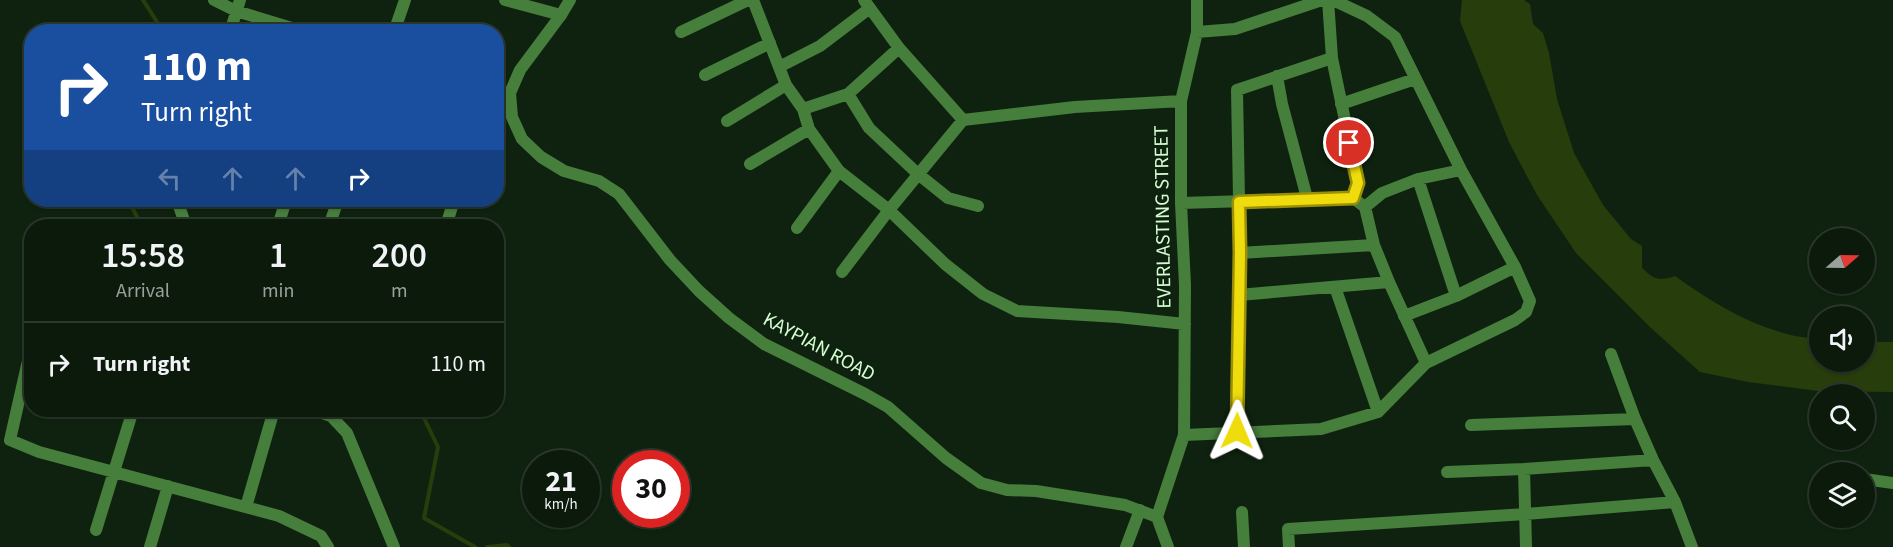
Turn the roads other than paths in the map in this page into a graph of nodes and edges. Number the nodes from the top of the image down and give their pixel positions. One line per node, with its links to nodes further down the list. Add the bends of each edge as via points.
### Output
1 (214, 0): 11 (street)
2 (405, 0): 15 (street)
3 (505, 0): 12 (street)
4 (570, 0): 12 (street, KAYPIAN ROAD)
5 (748, 0): 16 (street)
6 (753, 0): 18 (street)
7 (1197, 0): 17 (street, EVERLASTING STREET)
8 (1322, 0): 17 (street, via 1235,29)
9 (1330, 0): 20 (street); 24 (street, via 1367,16 1395,37)
10 (867, 4): 19 (street); 21 (street, via 820,46)
11 (238, 5): 13 (street); 14 (street)
12 (561, 15): 76 (street, KAYPIAN ROAD, via 520,70 510,93 512,117 522,139 541,158 564,171 599,181 619,194 670,260 729,318 764,344 888,407 981,483)
13 (232, 24)
14 (285, 24)
15 (397, 24)
16 (681, 32)
17 (1197, 32): 27 (street, EVERLASTING STREET)
18 (770, 43): 21 (street); 22 (street)
19 (899, 48): 26 (street); 30 (street)
20 (1332, 58): 23 (street); 28 (street)
21 (779, 67): 25 (street)
22 (705, 75)
23 (1277, 76): 38 (street); 40 (street, via 1237,90)
24 (1415, 79): 28 (street); 34 (street)
25 (786, 85): 29 (street); 31 (street)
26 (848, 94): 29 (street); 36 (street, via 869,128)
27 (1181, 100): 30 (street); 41 (street, EVERLASTING STREET)
28 (1341, 104): 39 (street, via 1358,183)
29 (803, 109): 32 (street)
30 (963, 120): 36 (street)
31 (727, 121)
32 (809, 129): 33 (street); 35 (street)
33 (750, 164)
34 (1461, 170): 37 (street); 48 (street)
35 (839, 171): 44 (street); 45 (street)
36 (918, 174): 42 (street, via 948,198); 44 (street)
37 (1418, 179): 43 (street, via 1382,193); 53 (street)
38 (1307, 198): 39 (street); 40 (street)
39 (1353, 198): 43 (street)
40 (1239, 202): 41 (street); 47 (street)
41 (1181, 203): 55 (street, EVERLASTING STREET)
42 (978, 206)
43 (1365, 207): 46 (street)
44 (889, 210): 49 (street); 55 (street, via 983,294 1017,311)
45 (798, 228)
46 (1374, 245): 47 (street); 50 (street)
47 (1240, 253): 52 (street)
48 (1515, 267): 53 (street); 57 (street, via 1530,301 1526,312)
49 (842, 272)
50 (1389, 282): 51 (street); 54 (street)
51 (1335, 287): 52 (street); 59 (street)
52 (1239, 295): 65 (street)
53 (1456, 296): 54 (street)
54 (1404, 316): 57 (street)
55 (1185, 324): 66 (street, EVERLASTING STREET)
56 (1611, 354): 63 (street)
57 (1426, 363): 59 (street)
58 (24, 378): 69 (street, via 10,440 39,452)
59 (1377, 412): 65 (street, via 1321,429)
60 (131, 417): 69 (street)
61 (272, 417): 75 (street)
62 (331, 417): 83 (street, via 347,433)
63 (1635, 419): 64 (street); 67 (street)
64 (1472, 425)
65 (1237, 431): 66 (street)
66 (1184, 435): 79 (street, EVERLASTING STREET)
67 (1653, 460): 68 (street); 74 (street)
68 (1524, 469): 70 (street); 78 (street)
69 (115, 472): 73 (street); 80 (street)
70 (1447, 472)
71 (1875, 481): 72 (street)
72 (1893, 483)
73 (168, 486): 75 (street); 81 (street)
74 (1675, 502): 78 (street); 89 (street)
75 (246, 507): 82 (street, via 279,516 321,536)
76 (1140, 510): 79 (street, KAYPIAN ROAD); 84 (street)
77 (1242, 512): 86 (street)
78 (1526, 514): 87 (street, via 1288,529); 88 (street)
79 (1156, 517): 85 (street)
80 (96, 530)
81 (150, 547)
82 (328, 547)
83 (394, 547)
84 (1126, 547)
85 (1168, 547)
86 (1244, 547)
87 (1289, 547)
88 (1526, 547)
89 (1692, 547)

